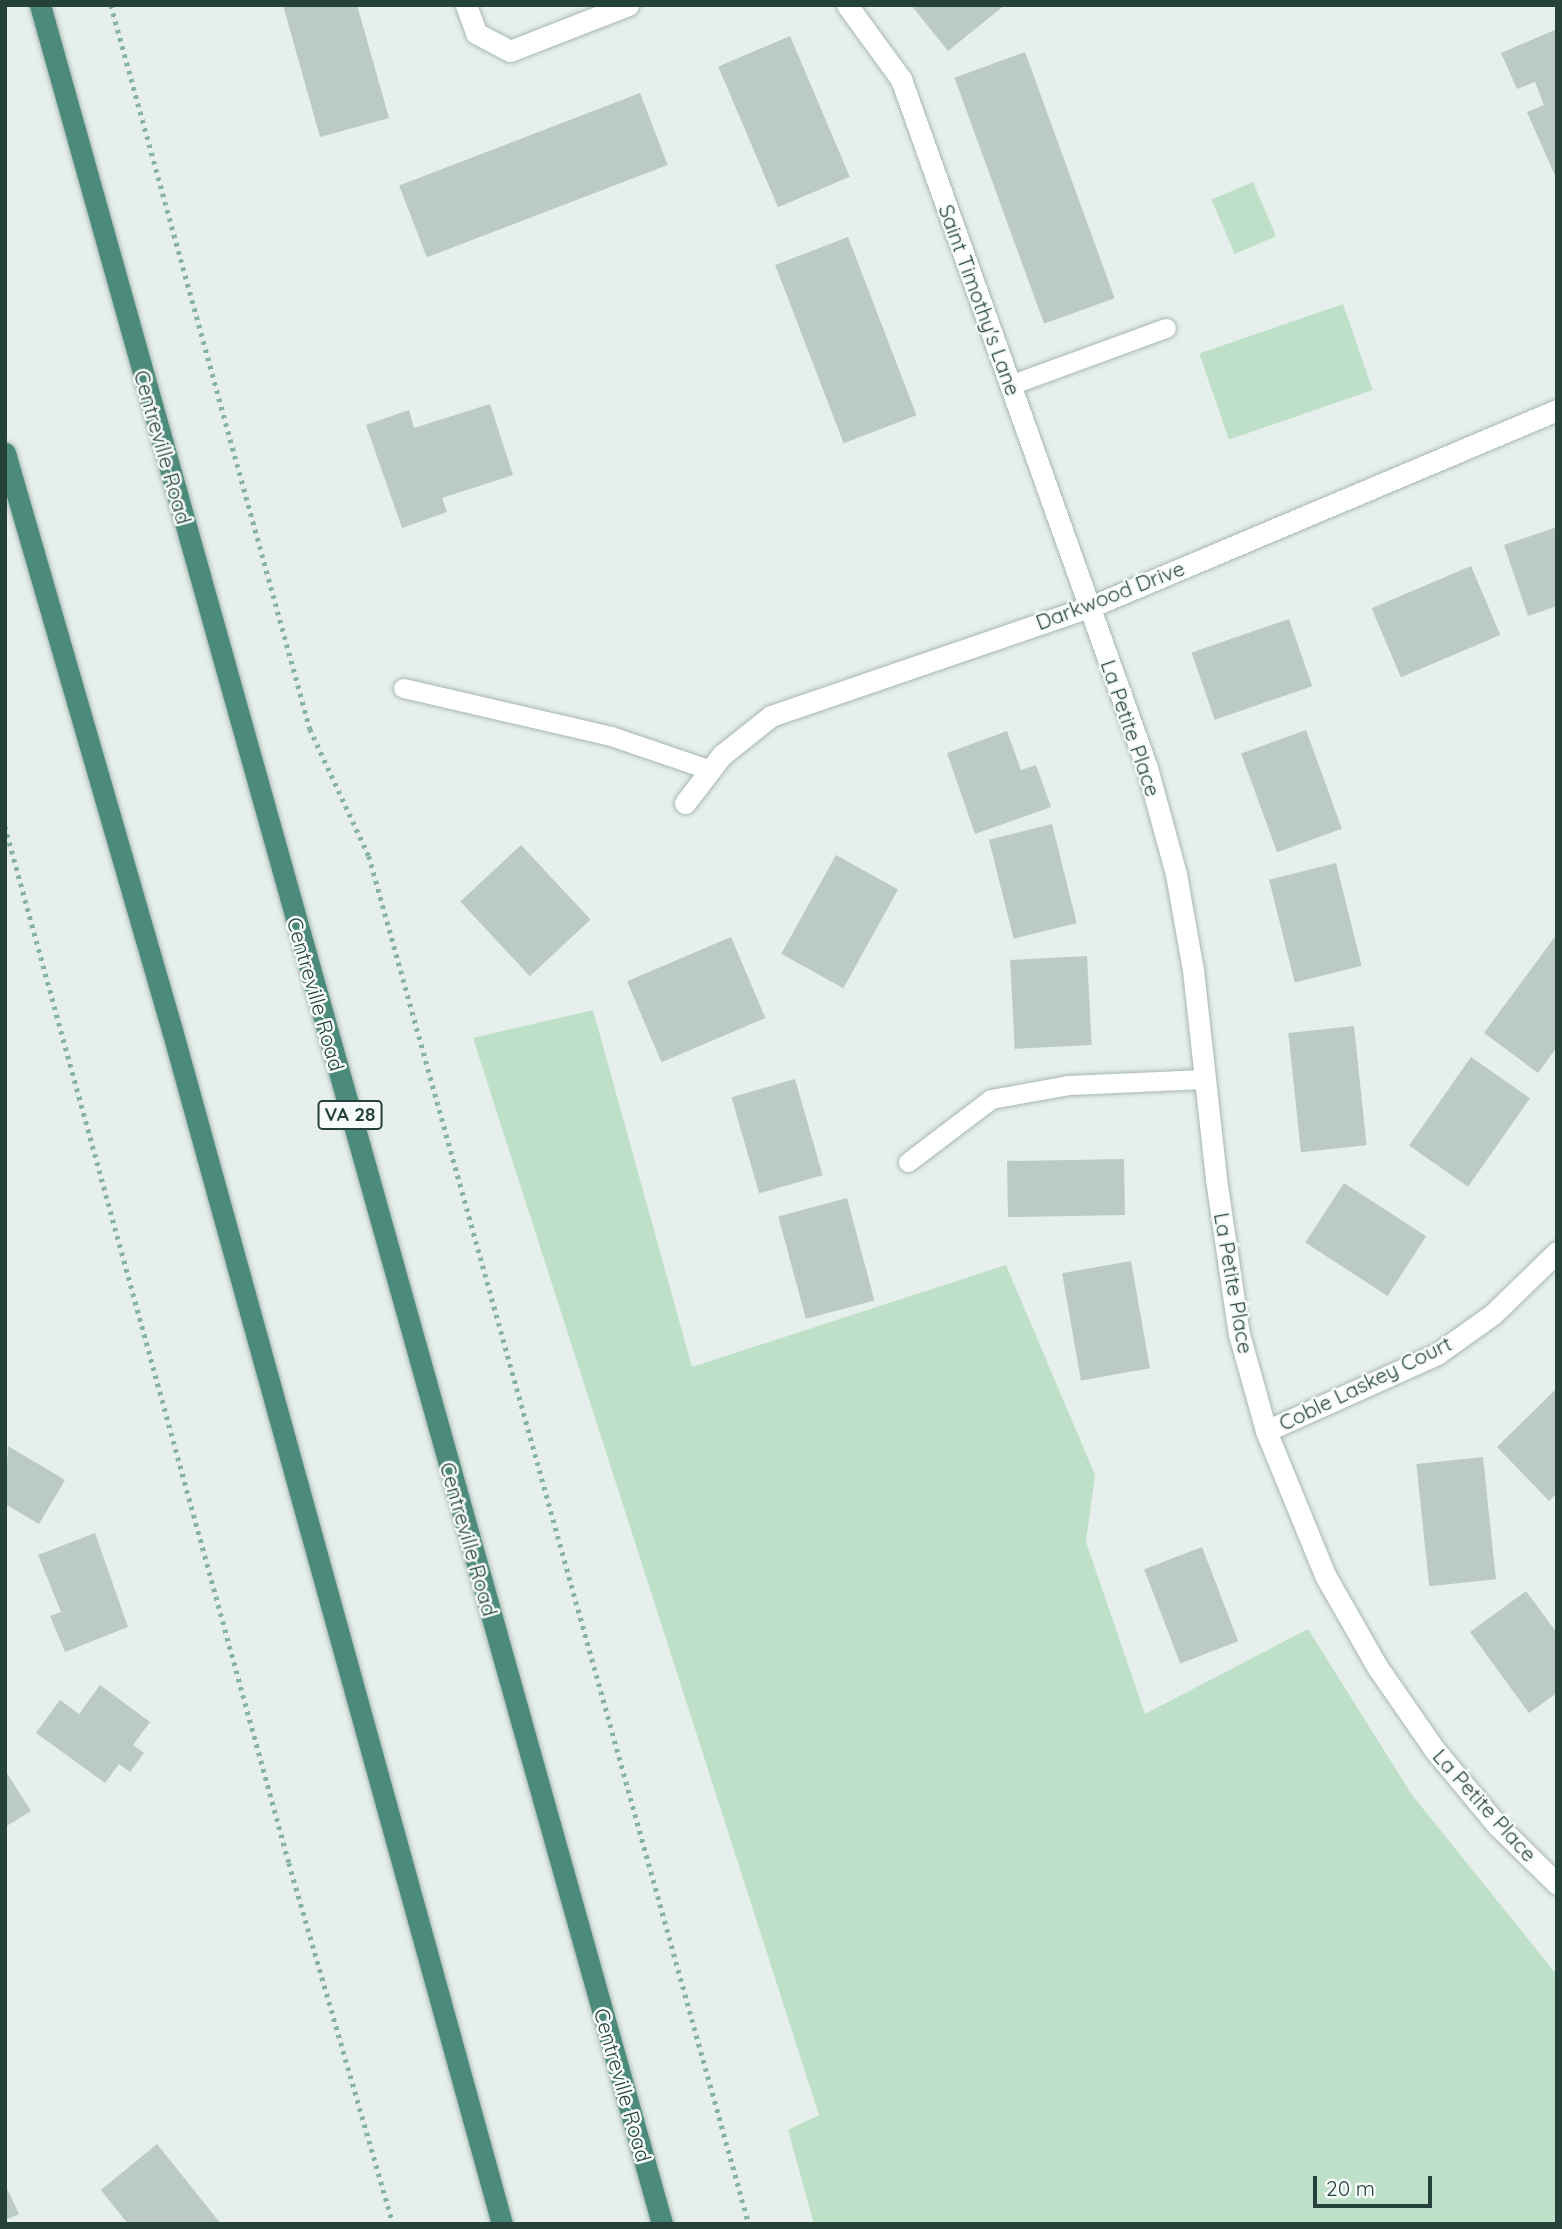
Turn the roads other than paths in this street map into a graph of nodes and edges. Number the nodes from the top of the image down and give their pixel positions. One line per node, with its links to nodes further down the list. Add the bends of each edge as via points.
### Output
1 (40, 5): 19 (highway, Centreville Road / VA 28)
2 (466, 5): 3 (street, via 476,33 510,51)
3 (628, 5)
4 (847, 5): 6 (street, Saint Timothy's Lane, via 901,79)
5 (1166, 328): 6 (lane)
6 (1010, 385): 9 (street, Saint Timothy's Lane)
7 (1557, 410): 9 (street, Darkwood Drive)
8 (5, 453): 18 (highway, via 172,1030)
9 (1090, 607): 11 (street, Darkwood Drive, via 771,716); 13 (street, La Petite Place, via 1147,768 1176,874)
10 (403, 688): 11 (lane, via 611,737)
11 (711, 770): 12 (street, Darkwood Drive)
12 (685, 803)
13 (1205, 1079): 14 (lane, via 1068,1085 992,1100); 16 (street, La Petite Place, via 1240,1334)
14 (908, 1162)
15 (1557, 1252): 16 (street, Coble Laskey Court, via 1493,1314 1437,1354)
16 (1266, 1431): 17 (street, La Petite Place, via 1326,1577 1378,1668 1434,1749 1497,1825)
17 (1557, 1884)
18 (502, 2224)
19 (662, 2224)

